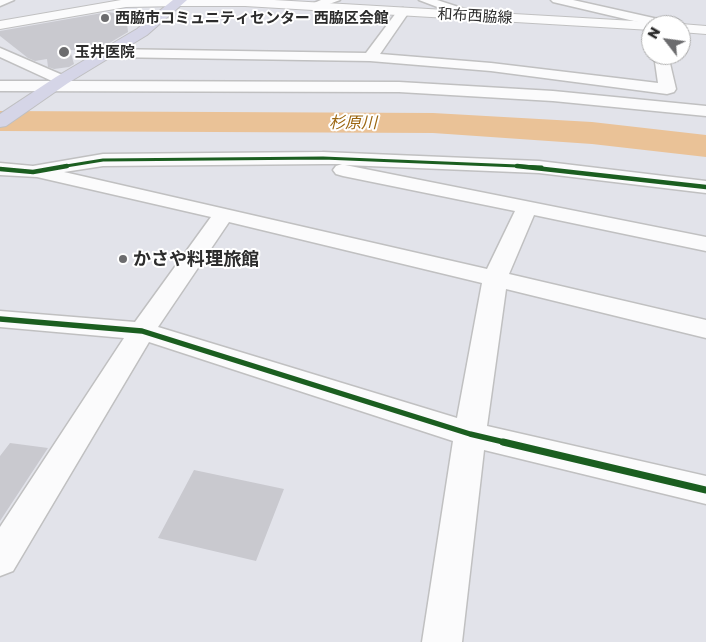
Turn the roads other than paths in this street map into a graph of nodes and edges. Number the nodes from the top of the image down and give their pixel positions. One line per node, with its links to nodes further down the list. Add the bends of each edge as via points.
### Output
1 (8, 0): 6 (street)
2 (334, 0): 8 (street)
3 (425, 0): 11 (street)
4 (557, 0): 10 (street)
5 (180, 1): 8 (main road, 和布西脇線); 13 (main road, 和布西脇線, via 100,6); 18 (main road, via 142,32)
6 (0, 2)
7 (627, 4): 10 (street)
8 (313, 6): 9 (main road, 和布西脇線)
9 (403, 12): 11 (main road, 和布西脇線); 19 (street)
10 (611, 12): 12 (street)
11 (474, 16): 14 (main road, 和布西脇線)
12 (641, 19)
13 (0, 25)
14 (641, 25)
15 (691, 29): 16 (main road)
16 (706, 30)
17 (0, 52): 22 (street)
18 (108, 53): 19 (street); 22 (main road)
19 (370, 57): 23 (street, via 491,67)
20 (663, 65): 23 (street)
21 (0, 86): 22 (street)
22 (53, 86): 25 (street, via 399,87 553,96); 26 (main road)
23 (667, 88): 24 (street)
24 (686, 91)
25 (706, 111)
26 (0, 122)
27 (291, 159): 29 (street, via 103,160); 30 (street, via 539,167); 31 (street)
28 (0, 169): 29 (street)
29 (33, 172): 32 (street)
30 (706, 187)
31 (527, 208): 33 (street); 34 (street)
32 (224, 214): 34 (street); 37 (street)
33 (706, 244)
34 (495, 278): 36 (street); 38 (street)
35 (0, 319): 37 (street)
36 (706, 329)
37 (142, 331): 38 (street); 40 (street)
38 (470, 434): 39 (street); 41 (street)
39 (706, 490)
40 (0, 558)
41 (442, 642)

